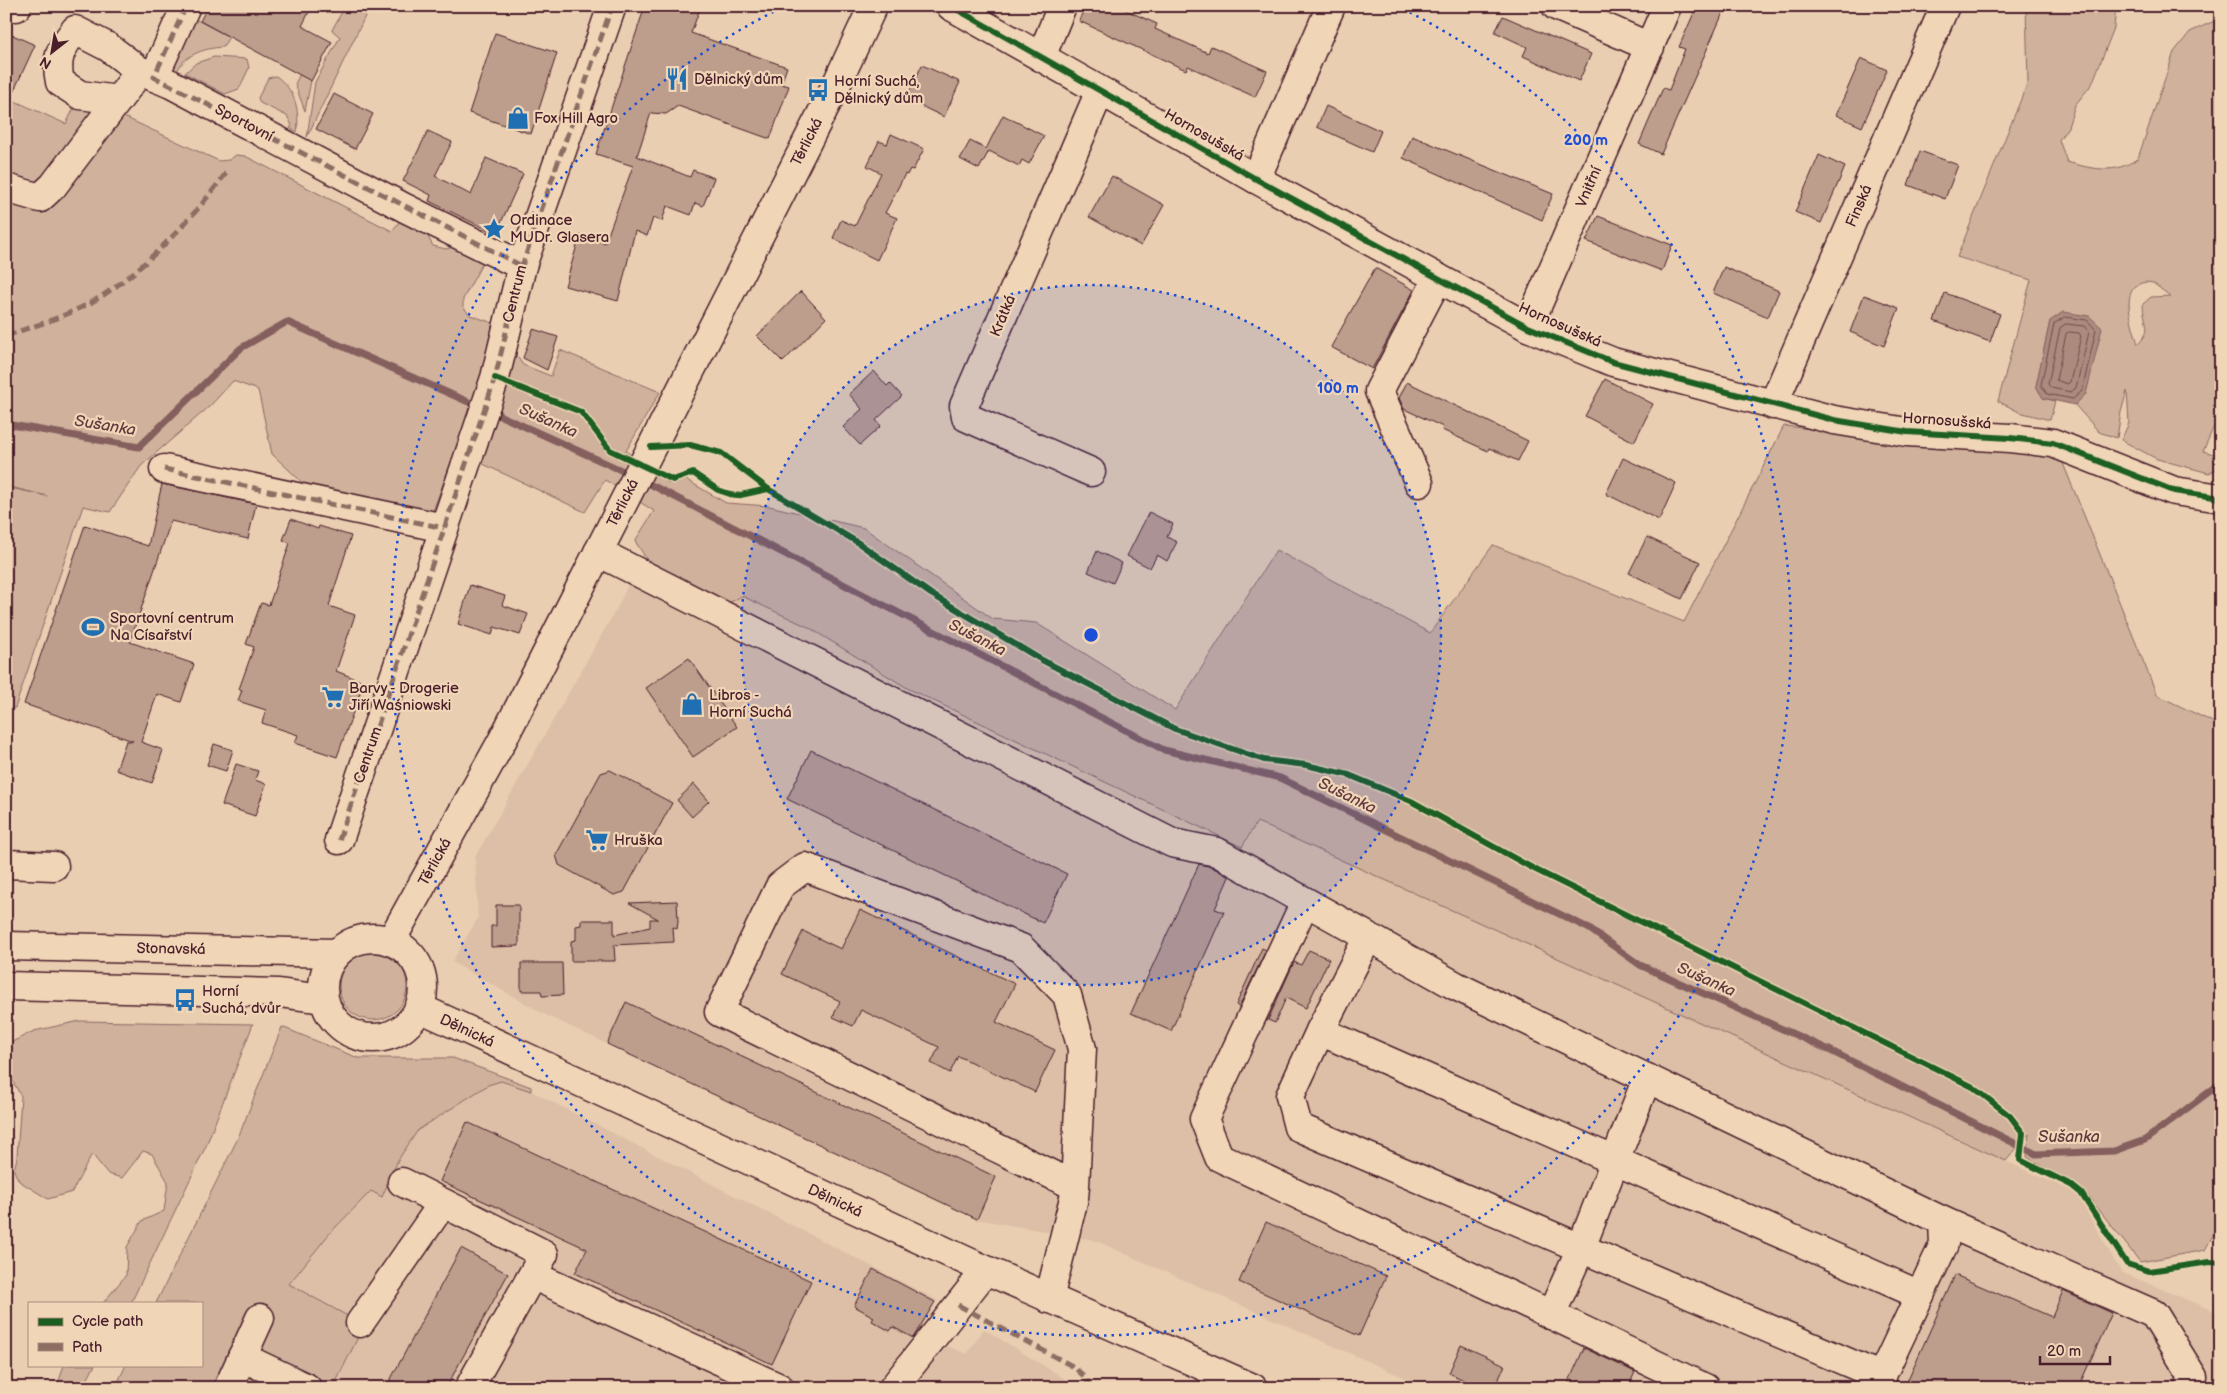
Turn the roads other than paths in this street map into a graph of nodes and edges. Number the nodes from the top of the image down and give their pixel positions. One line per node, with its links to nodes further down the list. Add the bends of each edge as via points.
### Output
1 (186, 6): 12 (street)
2 (612, 6): 17 (street, Centrum)
3 (873, 6): 26 (street, Těrlická)
4 (951, 6): 11 (street, Hornosušská)
5 (1062, 6): 11 (street)
6 (1331, 6): 15 (street)
7 (1556, 6): 10 (street)
8 (1667, 6): 10 (street, Vnitřní)
9 (1945, 6): 20 (street, Finská)
10 (1650, 47): 19 (street, Vnitřní)
11 (1041, 57): 13 (street, Hornosušská)
12 (147, 74): 14 (street); 14 (street, Sportovní, via 108,47 75,30 65,42 56,64 60,82 80,95); 17 (street, Sportovní)
13 (1100, 90): 15 (street, Hornosušská); 22 (street, Krátká, via 964,406 966,417)
14 (118, 100): 16 (street, via 54,186 40,198)
15 (1256, 179): 18 (street, Hornosušská)
16 (6, 188)
17 (522, 266): 25 (street, Centrum, via 486,403)
18 (1438, 278): 19 (street, Hornosušská); 23 (street, via 1379,391)
19 (1528, 327): 20 (street, Hornosušská, via 1613,362)
20 (1773, 405): 24 (street, Hornosušská, via 1834,420 1907,432 2053,443 2174,491)
21 (164, 469): 25 (street)
22 (1091, 472)
23 (1419, 483)
24 (2221, 498)
25 (444, 528): 27 (street, Centrum)
26 (598, 552): 30 (street, via 1172,843 1217,852); 32 (street, Těrlická, via 502,741)
27 (339, 840)
28 (6, 864): 29 (street)
29 (54, 866)
30 (1305, 902): 31 (street); 50 (street, via 1204,1119 1219,1157)
31 (1368, 937): 38 (street); 39 (street, via 1456,986)
32 (391, 941): 34 (street, via 380,938 356,940); 37 (street, via 416,961 423,984)
33 (6, 946): 34 (street, Stonavská)
34 (337, 953): 36 (street, via 324,974)
35 (6, 986): 36 (street, via 279,993)
36 (323, 999): 37 (street, via 339,1026 352,1035 368,1039 384,1038 399,1032)
37 (420, 1008): 46 (street, Dělnická)
38 (1320, 1031): 40 (street); 45 (street, via 1290,1096 1298,1126)
39 (1647, 1078): 40 (street); 44 (street)
40 (1614, 1160): 45 (street); 48 (street)
41 (402, 1182): 43 (street)
42 (1075, 1186): 42 (street, via 1082,1049 1067,995 1020,948 805,867 780,886 719,1012); 49 (street)
43 (443, 1203): 47 (street, via 544,1254); 52 (street)
44 (1944, 1221): 48 (street, via 1944,1244); 62 (street, via 2154,1314 2193,1377)
45 (1581, 1248): 50 (street); 54 (street)
46 (986, 1270): 49 (street, Dělnická); 59 (street)
47 (534, 1276): 57 (street); 58 (street)
48 (1920, 1295): 54 (street)
49 (1049, 1299): 60 (street, Dělnická)
50 (1551, 1315): 61 (street)
51 (260, 1318): 53 (street)
52 (360, 1323)
53 (242, 1358): 55 (street); 56 (street)
54 (1879, 1382)
55 (228, 1388)
56 (307, 1388)
57 (469, 1388)
58 (780, 1388)
59 (893, 1388)
60 (1253, 1388)
61 (1705, 1388)
62 (2189, 1388)

